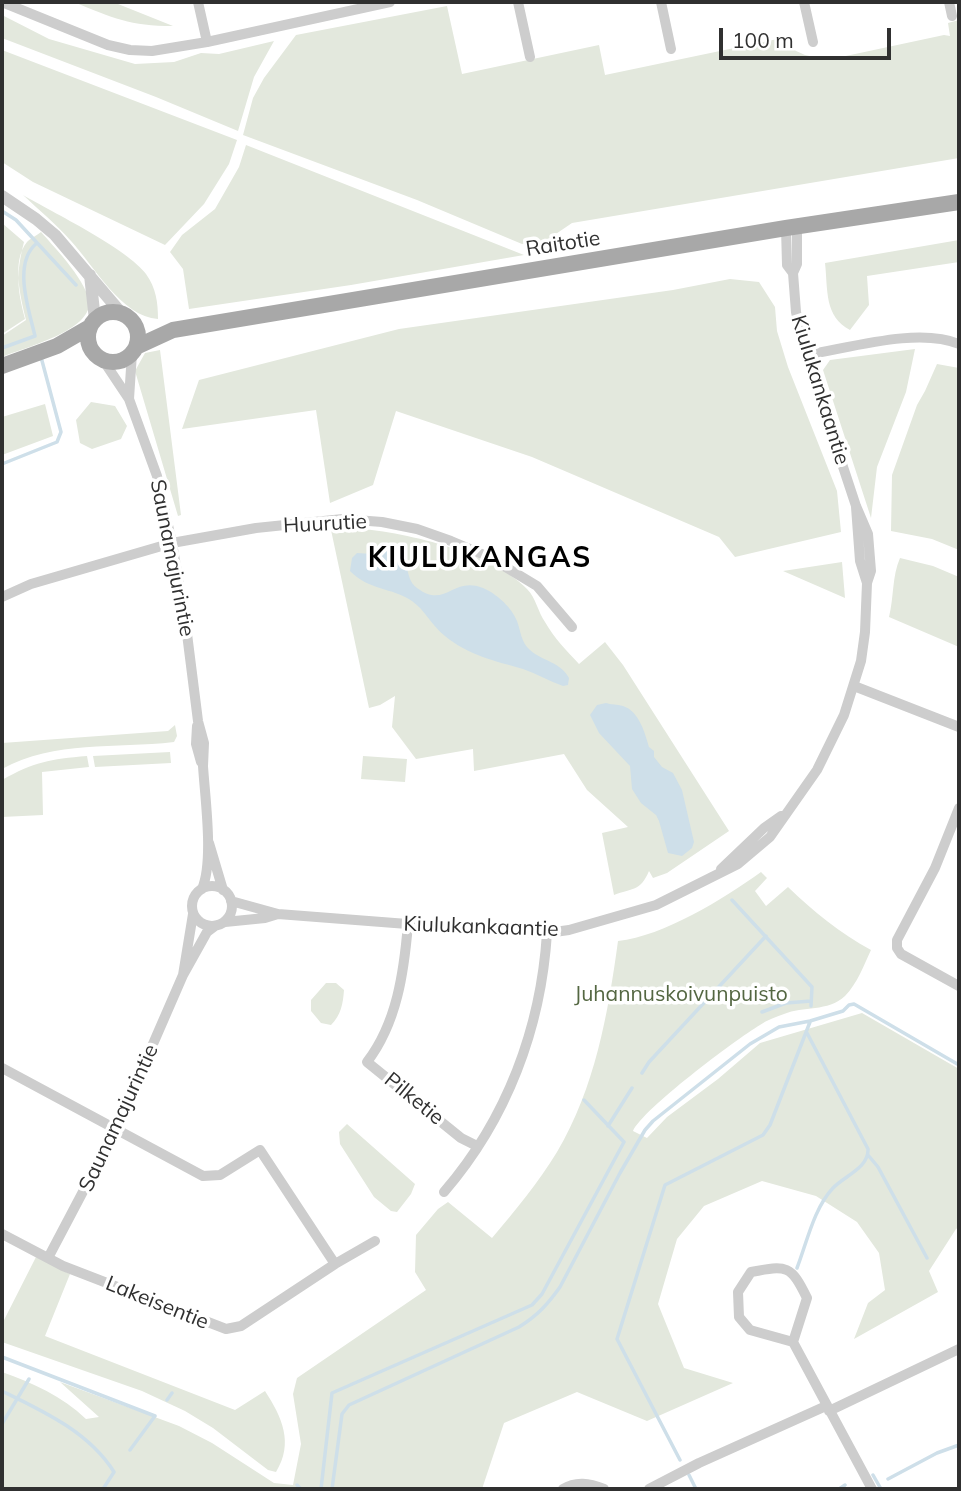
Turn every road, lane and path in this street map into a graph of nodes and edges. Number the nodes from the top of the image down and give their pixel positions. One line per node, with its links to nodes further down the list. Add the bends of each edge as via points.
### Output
1 (2, 2): 9 (street, via 130,50)
2 (198, 2): 9 (street)
3 (390, 2): 9 (street)
4 (518, 2): 12 (street)
5 (661, 2): 11 (street)
6 (804, 2): 10 (street)
7 (949, 2): 8 (street)
8 (952, 16)
9 (207, 42)
10 (813, 42)
11 (671, 49)
12 (530, 57)
13 (2, 196): 16 (street, via 55,235)
14 (959, 202): 15 (main road, Raitotie)
15 (792, 227): 19 (main road, Raitotie); 24 (street, Kiulukankaantie, via 796,312)
16 (90, 275): 17 (street); 18 (street)
17 (128, 320): 18 (main road, via 107,313); 19 (main road, Raitotie); 22 (main road, via 137,340)
18 (92, 323): 21 (main road, Raitotie); 23 (main road, via 88,334)
19 (173, 330): 22 (main road, Raitotie)
20 (959, 345): 24 (street, via 914,337)
21 (57, 346): 23 (main road, Raitotie); 25 (main road, Raitotie)
22 (134, 350): 23 (main road, Raitotie, via 118,362); 26 (street, Saunamajurintie)
23 (97, 355): 26 (street, Saunamajurintie)
24 (806, 355): 30 (street, Kiulukankaantie, via 868,534 871,559 865,632)
25 (2, 366)
26 (130, 399): 27 (street, Saunamajurintie, via 158,476)
27 (172, 543): 28 (street, Huurutie, via 30,584); 29 (street, Huurutie, via 343,519 417,529 489,557 537,586); 33 (street, Saunamajurintie, via 204,743)
28 (2, 597)
29 (572, 626)
30 (855, 686): 31 (street); 41 (street, Kiulukankaantie, via 822,761 757,850 656,905)
31 (959, 727)
32 (959, 808): 43 (street, via 935,868 897,940 901,954)
33 (208, 839): 34 (street, Saunamajurintie); 35 (street, Saunamajurintie)
34 (202, 889): 35 (street, via 213,886); 37 (street, via 193,900)
35 (223, 890): 36 (street)
36 (232, 901): 38 (street, Kiulukankaantie); 39 (street, via 232,912)
37 (194, 914): 39 (street, via 202,924); 42 (street, Saunamajurintie)
38 (278, 914): 39 (street, Kiulukankaantie); 40 (street, Kiulukankaantie)
39 (220, 924): 42 (street, Saunamajurintie, via 207,932)
40 (408, 924): 41 (street, Kiulukankaantie); 46 (street, Pilketie, via 396,1004 367,1062)
41 (547, 933): 46 (street, via 531,1032 515,1077)
42 (183, 975): 45 (street, Saunamajurintie)
43 (959, 986)
44 (2, 1068): 45 (street)
45 (116, 1129): 50 (street, Saunamajurintie); 51 (street, via 203,1177 220,1175 260,1150)
46 (477, 1146): 47 (street)
47 (444, 1192)
48 (2, 1234): 50 (street)
49 (375, 1241): 51 (street, Lakeisentie)
50 (48, 1258): 51 (street, Lakeisentie, via 226,1329 241,1326)
51 (335, 1264)
52 (793, 1342): 52 (street, via 807,1298 796,1276 778,1266 751,1272 738,1292 738,1317 750,1330); 54 (street)
53 (959, 1349): 54 (street)
54 (828, 1409): 57 (street, via 699,1462); 58 (street)
55 (563, 1489): 56 (street, via 573,1483)
56 (604, 1489)
57 (649, 1489)
58 (872, 1489)

